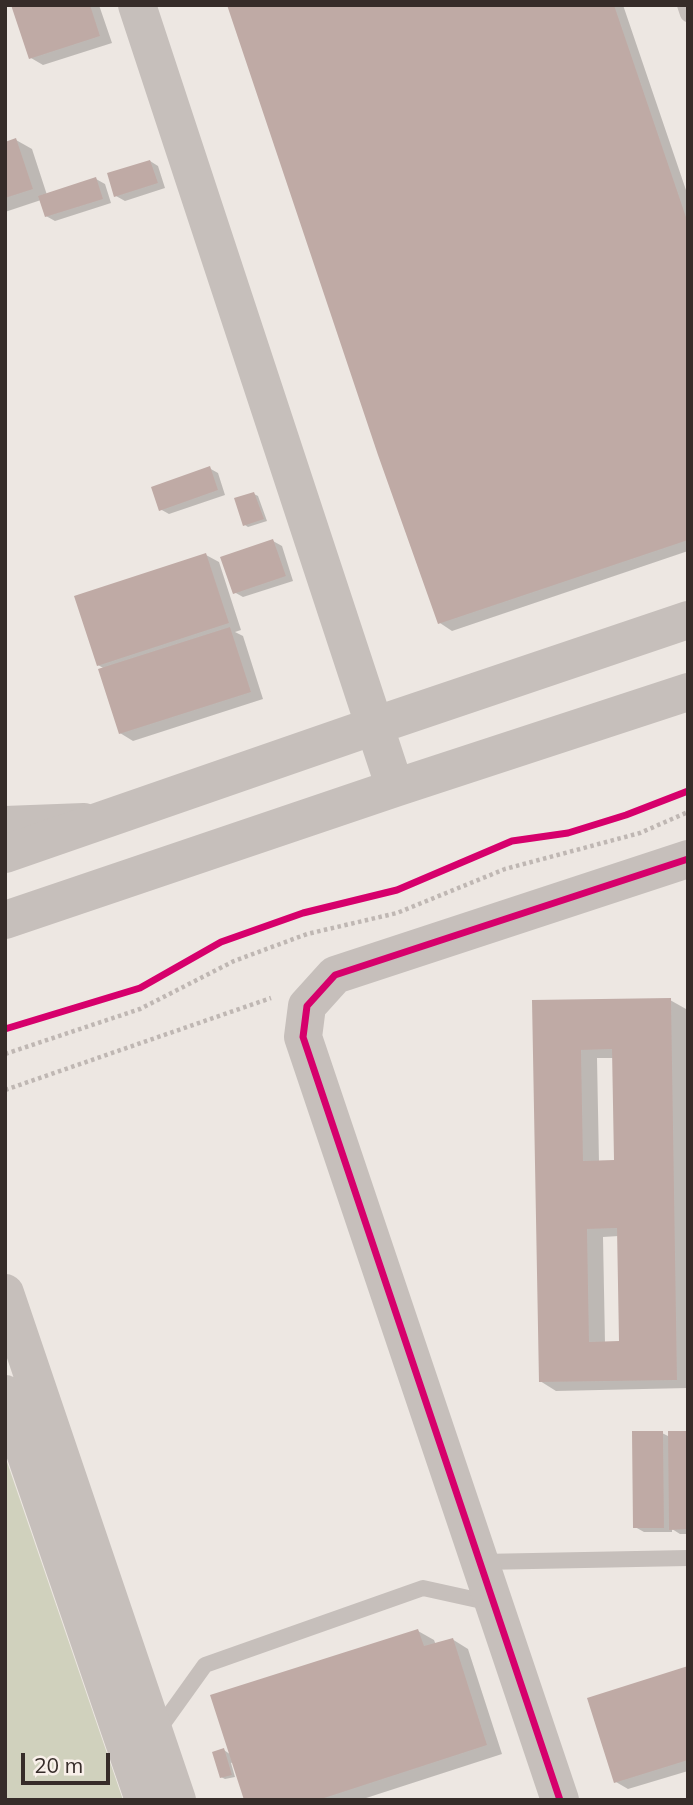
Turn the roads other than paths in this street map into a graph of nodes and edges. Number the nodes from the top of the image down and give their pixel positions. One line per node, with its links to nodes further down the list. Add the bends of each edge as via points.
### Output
1 (137, 5): 6 (street)
2 (685, 5): 3 (lane)
3 (688, 14)
4 (688, 620): 6 (street)
5 (688, 692): 7 (street)
6 (374, 726): 7 (street); 8 (street)
7 (395, 788): 12 (street)
8 (109, 818): 9 (street); 10 (street)
9 (5, 822)
10 (5, 854)
11 (688, 859): 16 (street, via 335,975 307,1006 303,1037)
12 (5, 920)
13 (5, 1293): 18 (street)
14 (5, 1394): 19 (street)
15 (688, 1558): 16 (lane)
16 (481, 1563): 17 (street)
17 (494, 1604): 18 (lane, via 423,1588 205,1665); 21 (street)
18 (155, 1736): 20 (street)
19 (144, 1800)
20 (177, 1800)
21 (560, 1800)

